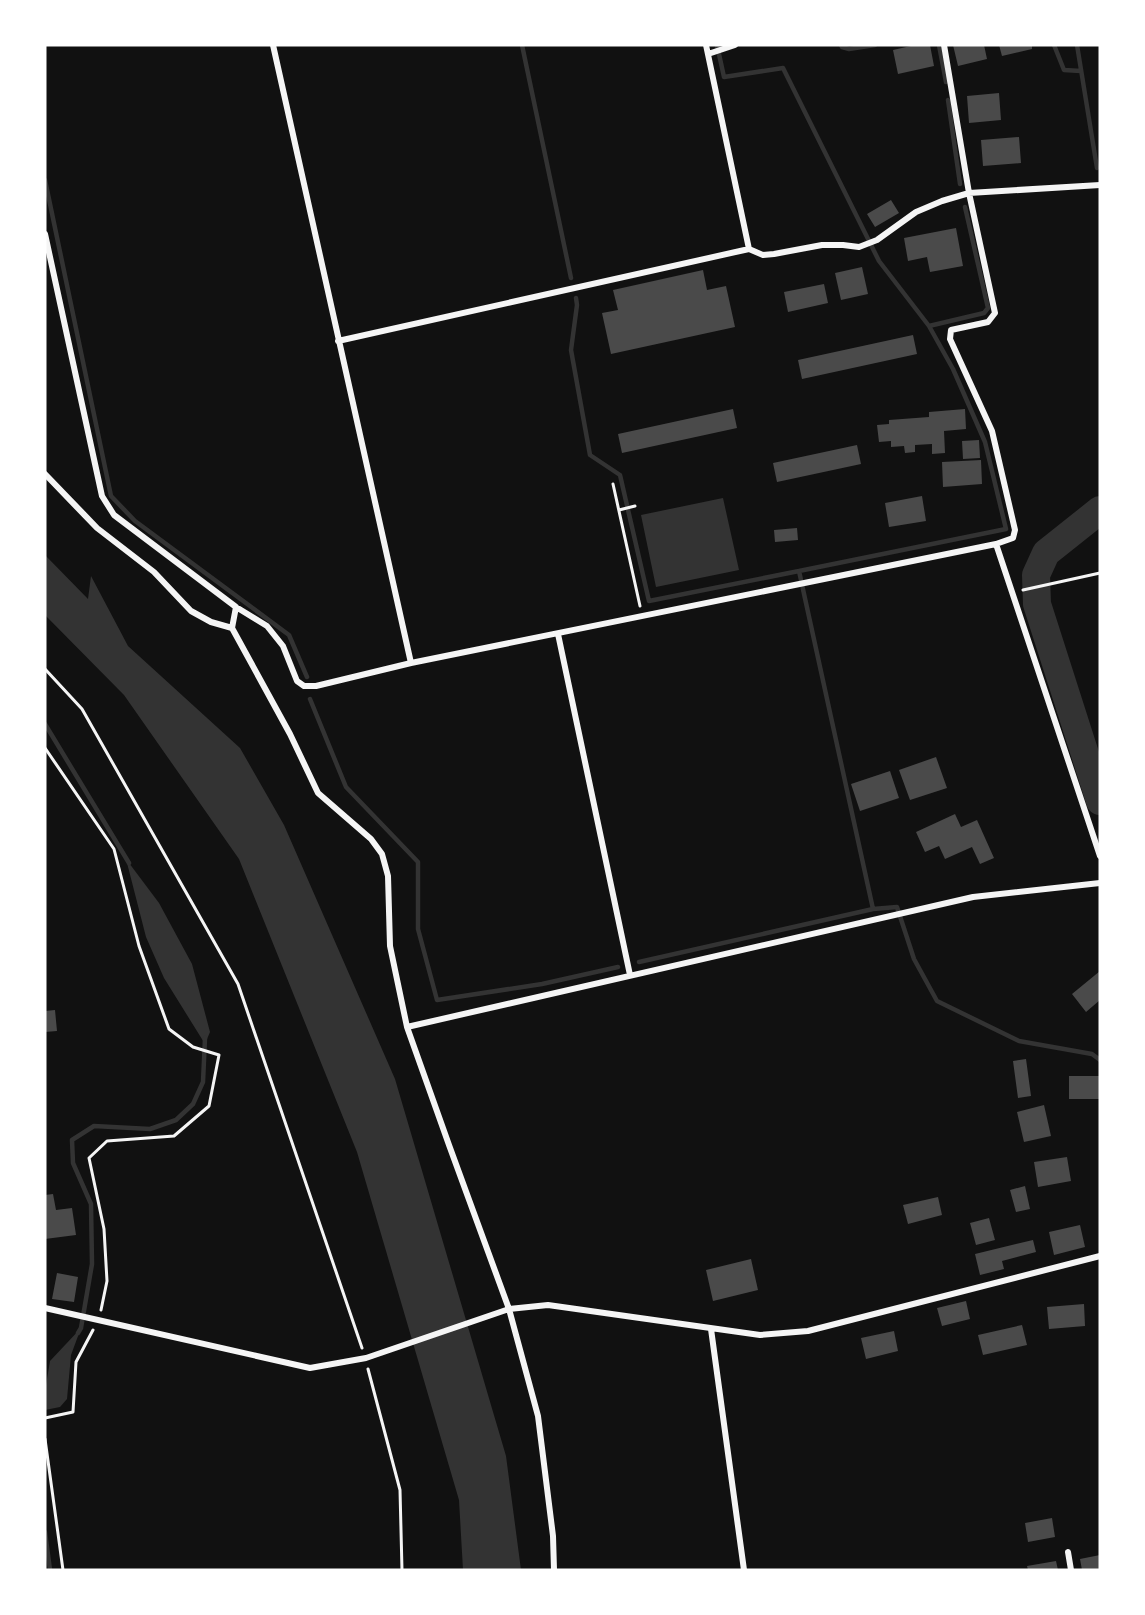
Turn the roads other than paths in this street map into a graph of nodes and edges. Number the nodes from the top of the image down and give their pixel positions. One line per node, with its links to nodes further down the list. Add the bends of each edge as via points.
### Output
1 (273, 45): 10 (street)
2 (706, 45): 5 (street)
3 (735, 45): 5 (street)
4 (944, 45): 7 (street)
5 (708, 54): 9 (street)
6 (1100, 184): 7 (street)
7 (969, 193): 9 (street, via 916,212 859,248 822,245 763,255); 12 (street, via 995,313 988,322 951,330 950,339 992,431 1015,530 1013,537)
8 (45, 234): 13 (street, via 102,496 114,515)
9 (749, 249): 10 (street)
10 (338, 341): 16 (street)
11 (45, 474): 14 (street, via 97,528 154,572 191,611)
12 (996, 543): 15 (street); 17 (street)
13 (236, 607): 14 (street); 16 (street, via 267,627 283,646 297,681 304,686)
14 (232, 628): 20 (street, via 318,793 382,854 388,876 390,946)
15 (558, 634): 16 (street); 19 (street)
16 (411, 663)
17 (1100, 856)
18 (1100, 883): 19 (street, via 973,897)
19 (630, 975): 20 (street)
20 (407, 1027): 23 (street)
21 (1100, 1256): 24 (street, via 808,1331 760,1335)
22 (45, 1308): 23 (street, via 310,1368 366,1358)
23 (509, 1309): 24 (street, via 548,1305); 26 (street, via 538,1416)
24 (711, 1329): 27 (street)
25 (1068, 1552): 28 (street)
26 (554, 1570)
27 (744, 1570)
28 (1071, 1570)

